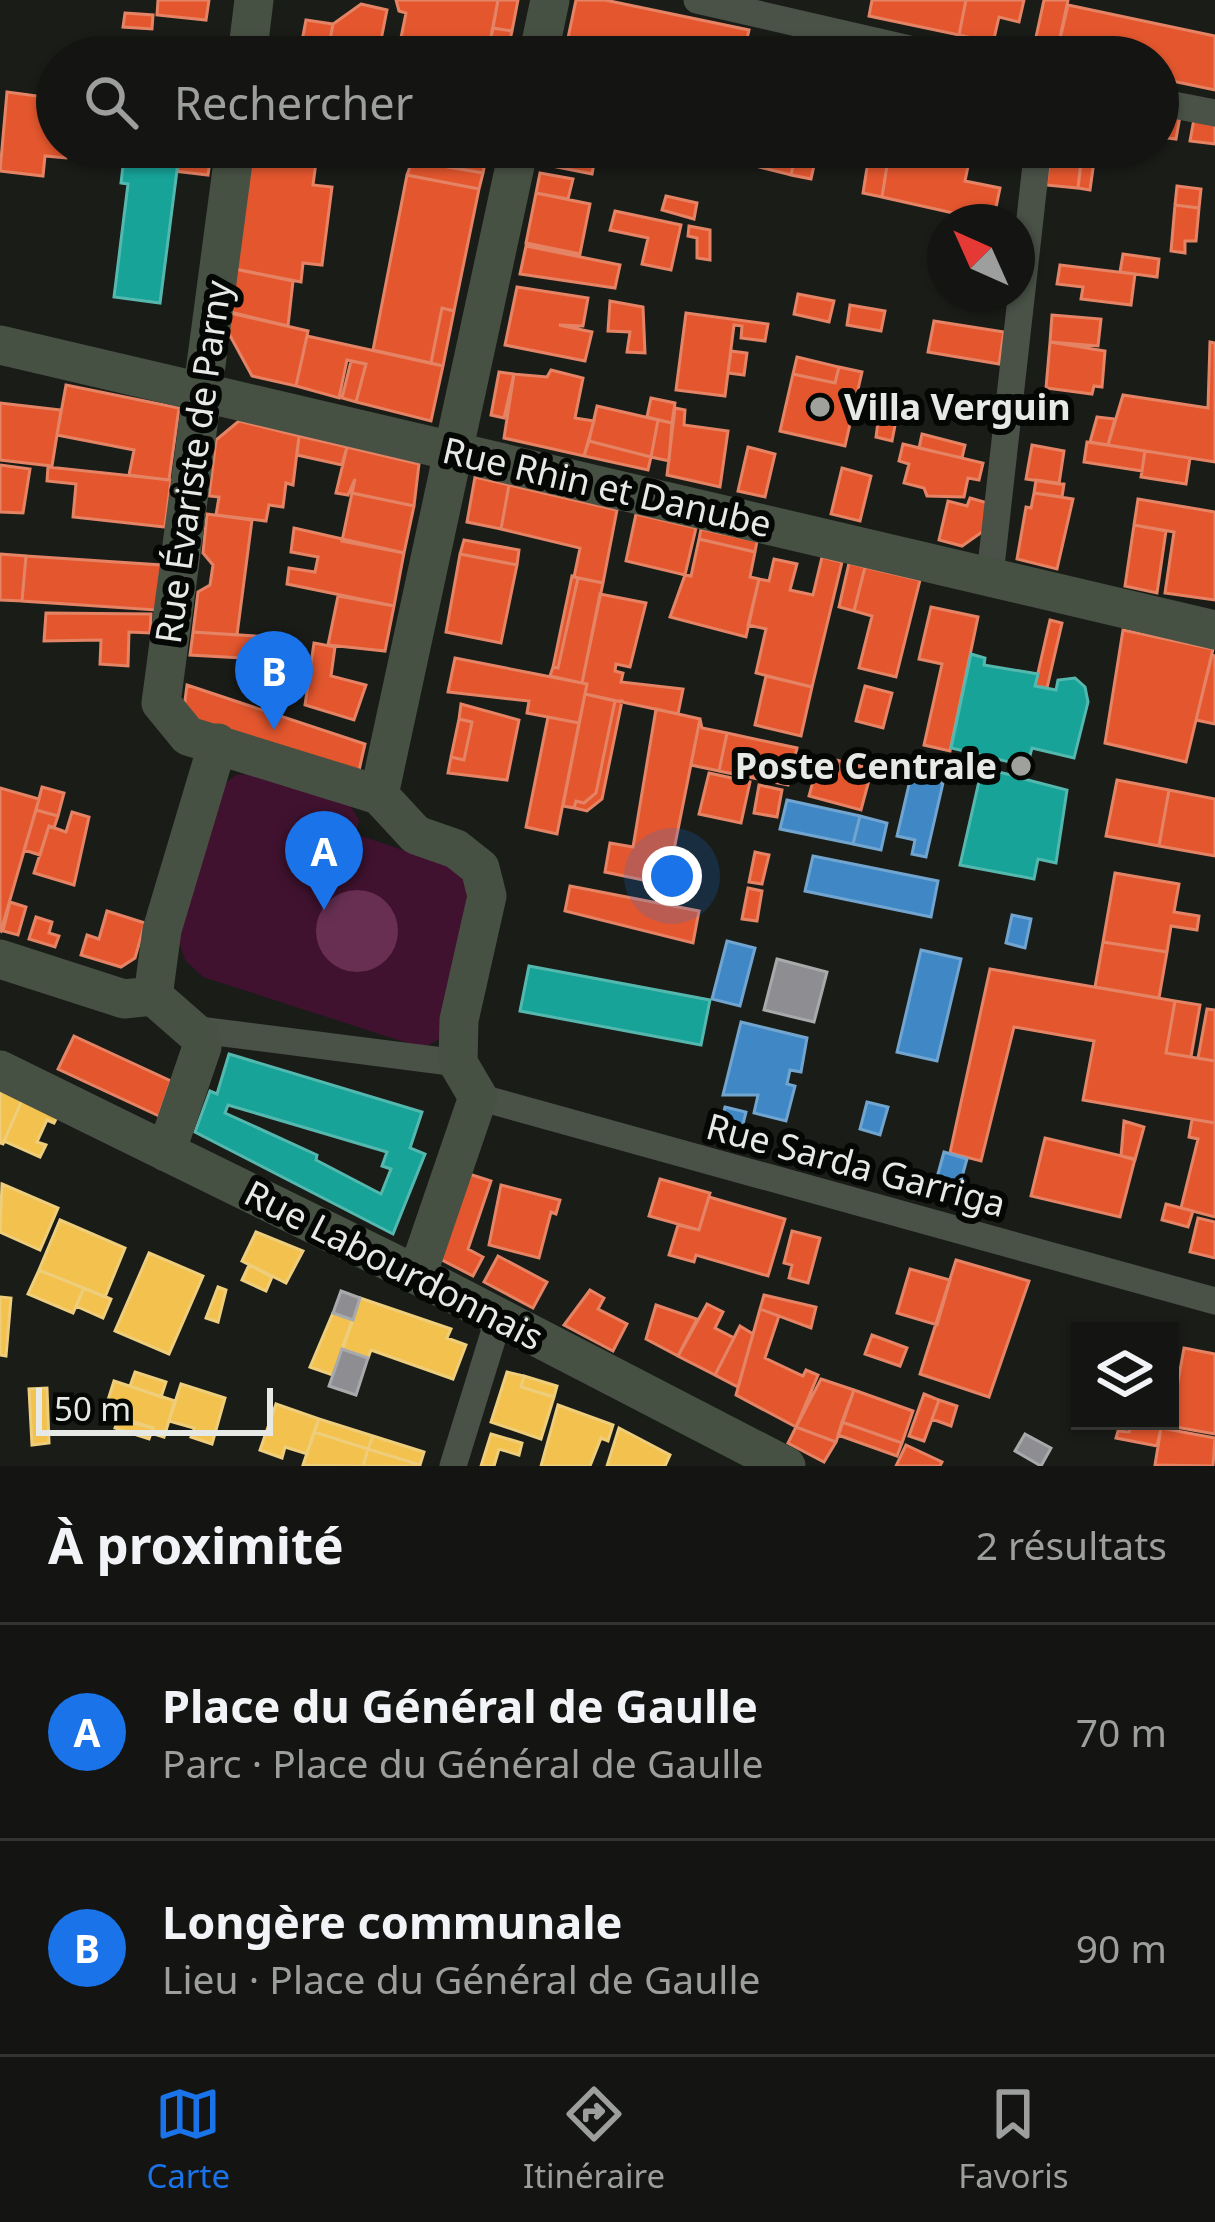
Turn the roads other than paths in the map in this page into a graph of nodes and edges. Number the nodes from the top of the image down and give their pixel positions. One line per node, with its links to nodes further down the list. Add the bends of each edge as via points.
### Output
1 (254, 0): 4 (street)
2 (550, 0): 5 (street)
3 (697, 0): 6 (street)
4 (250, 36)
5 (542, 36)
6 (853, 36)
7 (1179, 106): 8 (street)
8 (1215, 113)
9 (232, 168): 13 (street, Rue Évariste de Parny)
10 (515, 168): 14 (street)
11 (1036, 168): 15 (street)
12 (0, 345): 13 (street, Rue Rhin et Danube)
13 (203, 392): 14 (street, Rue Rhin et Danube); 17 (street, Rue Évariste de Parny, via 161,703 188,736)
14 (455, 453): 15 (street, Rue Rhin et Danube); 18 (street)
15 (990, 574): 16 (street, Rue Rhin et Danube)
16 (1215, 630)
17 (218, 743): 18 (street, Rue Évariste de Parny); 20 (street, via 163,930)
18 (380, 796): 23 (street, via 416,835 480,868 487,896 459,1020)
19 (0, 959): 20 (street, via 124,998)
20 (153, 995): 21 (street)
21 (192, 1029): 23 (street, Rue Sarda Garriga); 24 (street, via 202,1047)
22 (0, 1070): 24 (street, Rue Labourdonnais)
23 (468, 1080): 25 (street); 26 (street, Rue Sarda Garriga)
24 (166, 1152): 25 (street, Rue Labourdonnais)
25 (417, 1275): 27 (street, Rue Labourdonnais)
26 (1215, 1301)
27 (499, 1317): 28 (street); 29 (street, Rue Labourdonnais)
28 (453, 1466)
29 (786, 1466)

